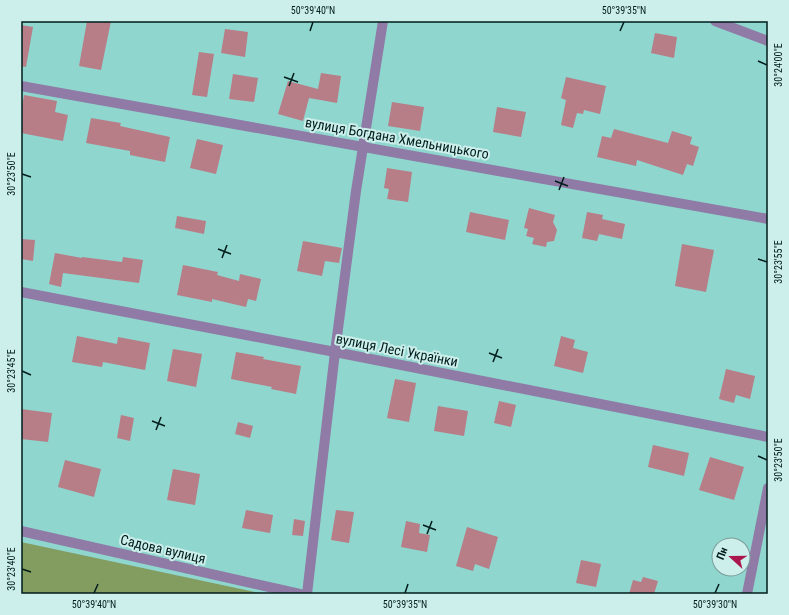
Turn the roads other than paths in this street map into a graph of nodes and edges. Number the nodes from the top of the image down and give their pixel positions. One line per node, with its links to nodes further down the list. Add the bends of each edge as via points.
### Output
1 (382, 21): 5 (street)
2 (715, 21): 3 (street)
3 (768, 41)
4 (21, 86): 5 (street, вулиця Богдана Хмельницького)
5 (363, 146): 6 (street, вулиця Богдана Хмельницького); 8 (street)
6 (768, 219)
7 (21, 292): 8 (street, вулиця Лесі Українки)
8 (335, 352): 9 (street, вулиця Лесі Українки); 13 (street)
9 (768, 437)
10 (768, 488): 14 (street)
11 (21, 531): 12 (street, Садова вулиця)
12 (300, 594)
13 (307, 594)
14 (747, 594)

